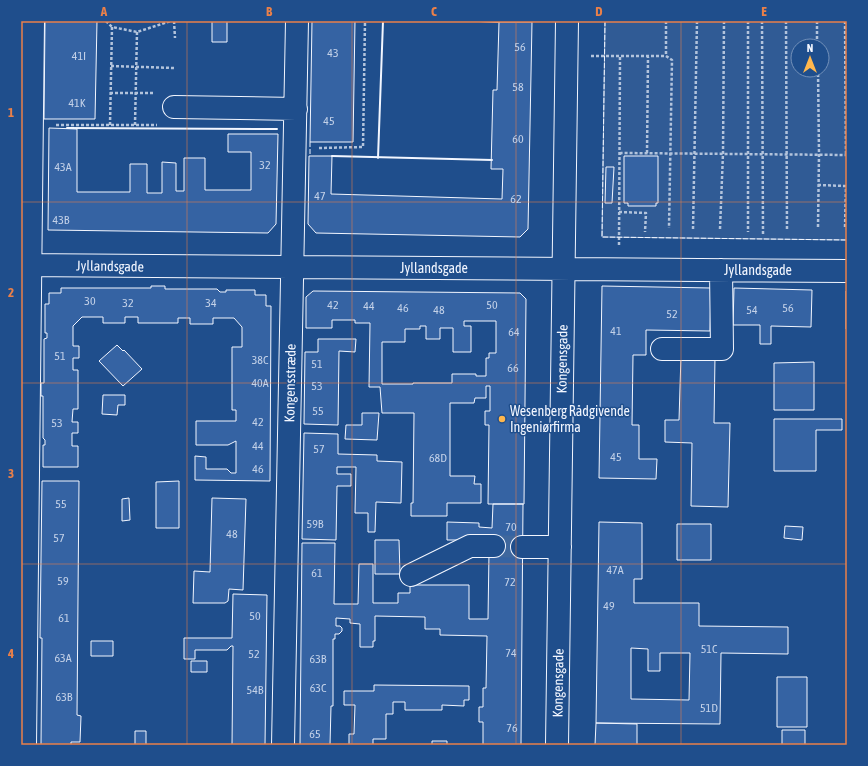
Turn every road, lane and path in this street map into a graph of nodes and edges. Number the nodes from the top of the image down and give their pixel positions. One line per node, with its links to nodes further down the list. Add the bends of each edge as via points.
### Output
1 (33, 21): 57 (street)
2 (106, 21): 16 (path)
3 (171, 21): 17 (path)
4 (174, 21): 18 (path)
5 (298, 21): 31 (street, Kongensstræde)
6 (365, 21): 34 (path, via 363,147)
7 (567, 21): 20 (street, Kongensgade)
8 (666, 21): 23 (path)
9 (697, 21): 37 (path)
10 (724, 21): 38 (path)
11 (748, 21): 39 (path)
12 (762, 21): 40 (path)
13 (786, 21): 42 (path)
14 (817, 21): 19 (path)
15 (845, 21): 44 (path)
16 (112, 27): 17 (path); 24 (path)
17 (137, 32): 25 (path)
18 (175, 38)
19 (817, 38)
20 (567, 55): 21 (path); 59 (street, Kongensgade)
21 (620, 56): 22 (path); 41 (path)
22 (648, 56): 23 (path); 36 (path)
23 (666, 56): 35 (path, via 672,60)
24 (111, 66): 25 (path); 28 (path)
25 (136, 67): 26 (path); 29 (path)
26 (174, 68)
27 (818, 78): 43 (path)
28 (110, 93): 29 (path); 32 (path)
29 (136, 93): 30 (path); 33 (path)
30 (166, 100): 31 (street)
31 (296, 109): 34 (street, Kongensstræde)
32 (110, 125)
33 (135, 125)
34 (295, 149): 58 (street, Kongensstræde)
35 (671, 152): 36 (path); 37 (path); 49 (path)
36 (647, 153): 41 (path)
37 (696, 153): 38 (path); 51 (path)
38 (723, 153): 39 (path); 52 (path)
39 (748, 153): 40 (path); 55 (path)
40 (763, 153): 42 (path); 56 (path)
41 (620, 154): 47 (path)
42 (787, 154): 43 (path); 53 (path)
43 (819, 154): 44 (path); 45 (path)
44 (846, 155)
45 (818, 185): 46 (path); 48 (path)
46 (846, 186): 50 (path)
47 (619, 212): 54 (path, via 646,213); 60 (path)
48 (818, 227)
49 (669, 228)
50 (845, 228)
51 (693, 229)
52 (720, 229)
53 (787, 231)
54 (646, 232)
55 (748, 232)
56 (763, 234)
57 (25, 265): 58 (street, Jyllandsgade); 68 (street)
58 (293, 268): 59 (street, Jyllandsgade); 69 (street, Kongensstræde)
59 (564, 269): 60 (street, Jyllandsgade); 66 (street, Kongensgade)
60 (617, 269): 61 (street, Jyllandsgade)
61 (721, 270): 62 (street, Jyllandsgade); 63 (street, via 722,348)
62 (847, 271)
63 (662, 349)
64 (494, 546): 67 (street, via 470,546)
65 (522, 547): 66 (street)
66 (560, 547): 70 (street, Kongensgade)
67 (411, 575)
68 (25, 745)
69 (283, 745)
70 (557, 745)

